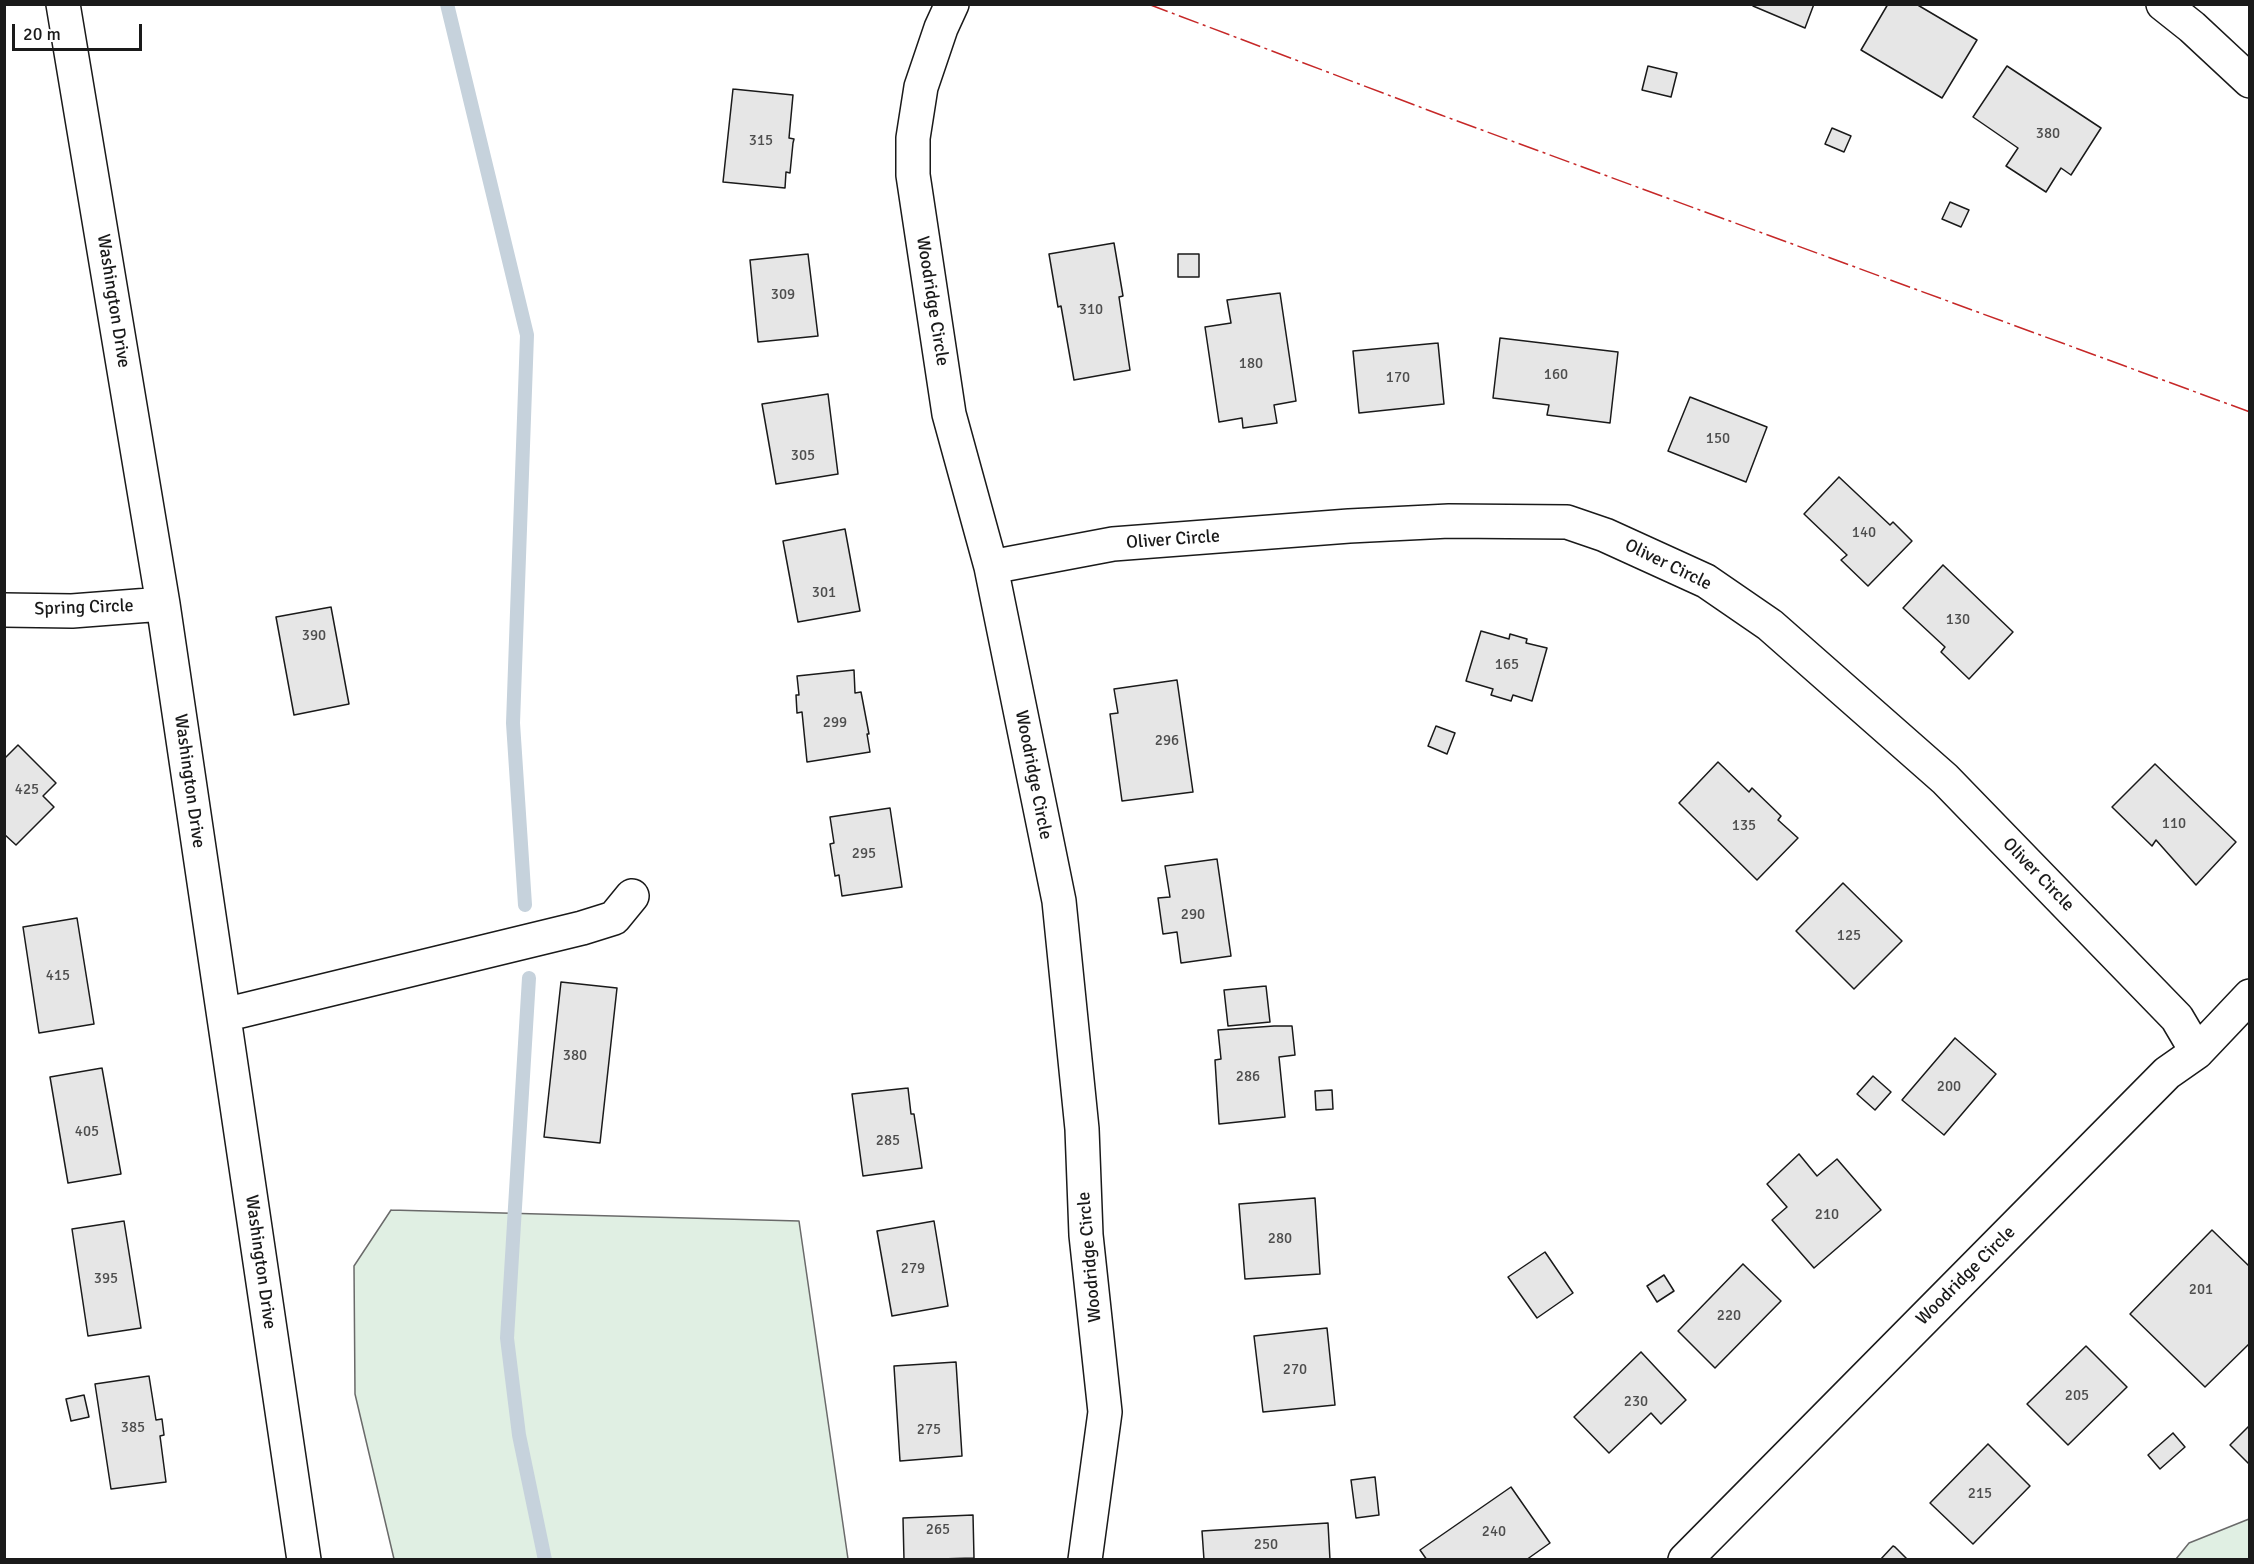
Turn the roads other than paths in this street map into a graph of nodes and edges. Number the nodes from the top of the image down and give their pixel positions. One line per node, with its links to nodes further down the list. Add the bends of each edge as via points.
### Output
1 (63, 4): 6 (street, Washington Drive)
2 (952, 4): 5 (street, Woodridge Circle, via 921,87 913,138 913,175 949,414)
3 (2163, 4): 4 (street)
4 (2250, 81)
5 (992, 567): 11 (street, Oliver Circle, via 1113,544 1349,526 1449,521 1567,522 1605,535 1706,580 1770,625 1945,779 2177,1018); 13 (street, Woodridge Circle, via 1059,901 1082,1129 1086,1235 1105,1412)
6 (163, 604): 7 (street, Spring Circle, via 72,611); 10 (street, Washington Drive)
7 (4, 610)
8 (632, 896): 10 (street, via 614,918 582,928)
9 (2250, 996): 11 (street, Woodridge Circle)
10 (224, 1016): 12 (street, Washington Drive)
11 (2197, 1052): 14 (street, Woodridge Circle, via 2167,1073)
12 (304, 1560)
13 (1085, 1560)
14 (1685, 1560)

